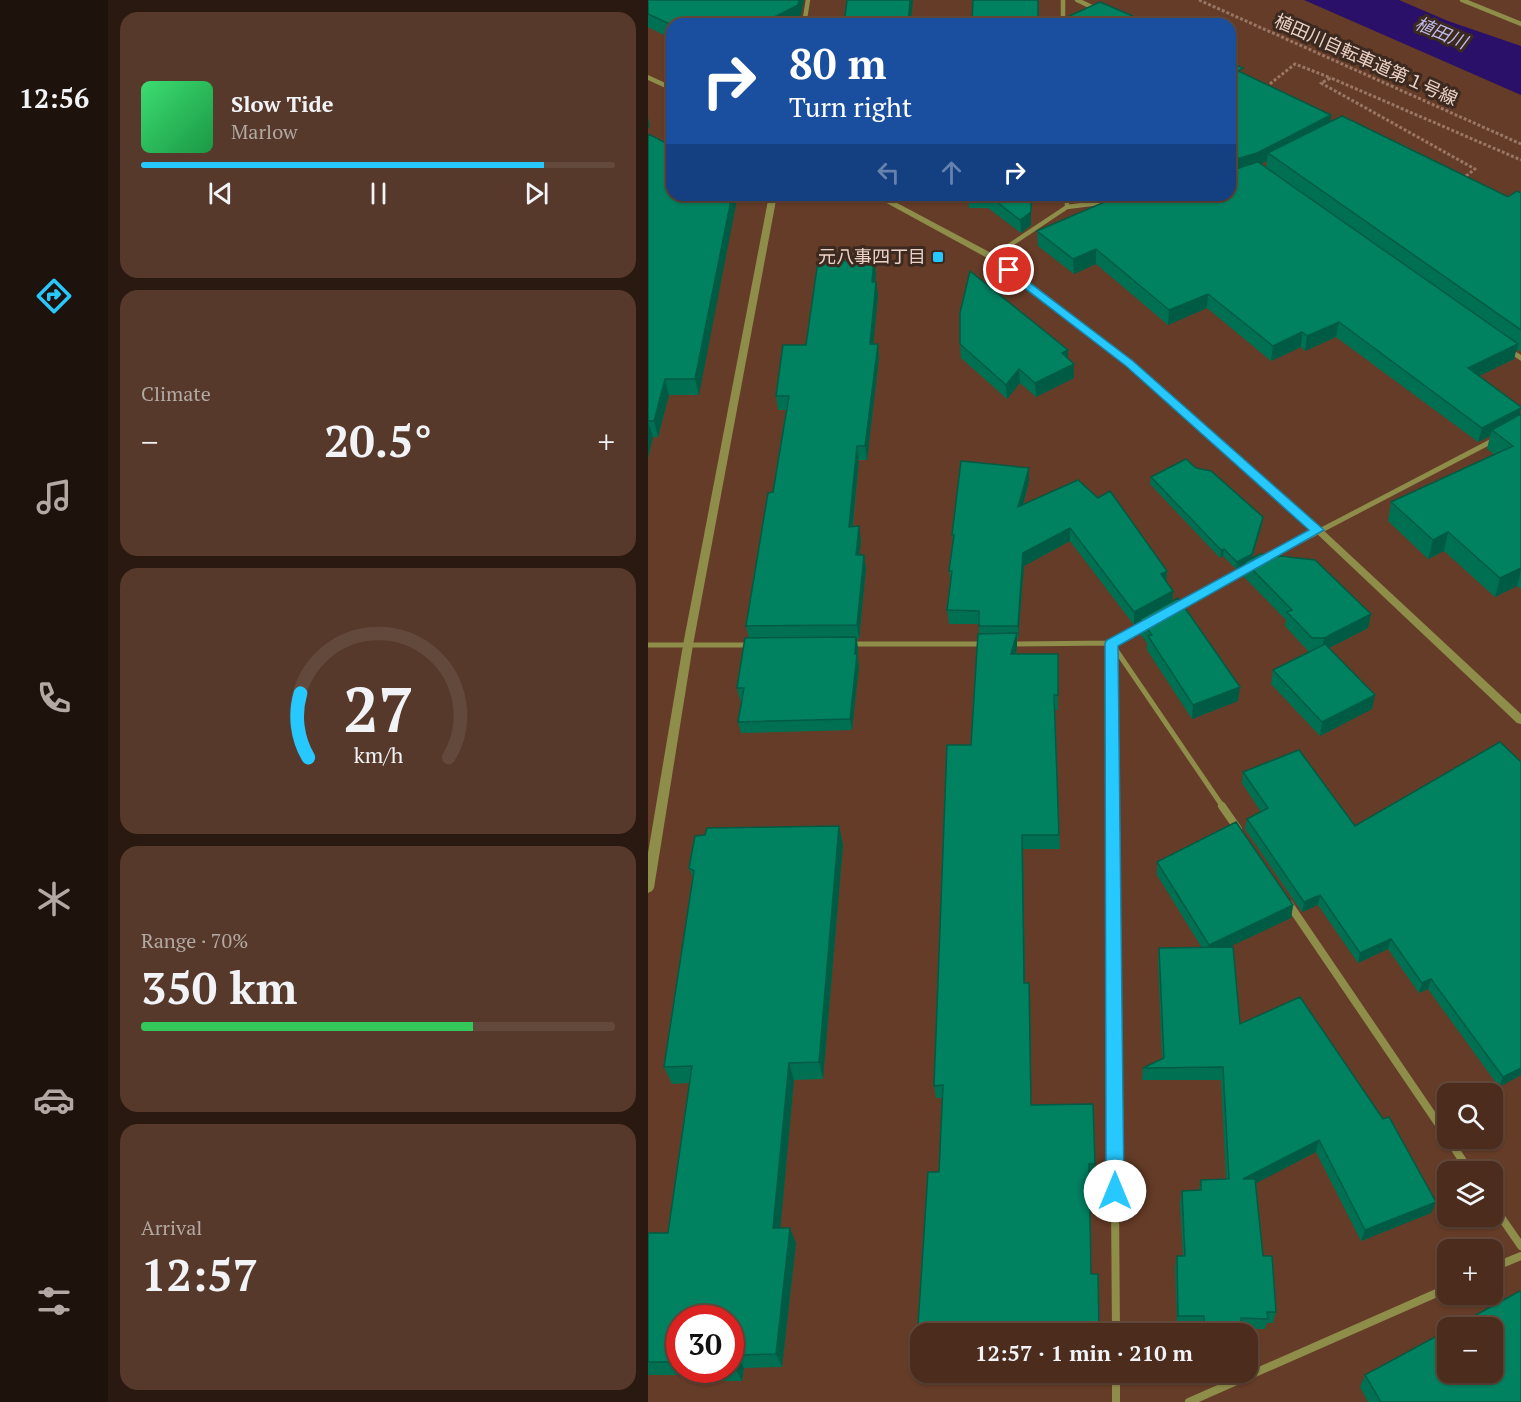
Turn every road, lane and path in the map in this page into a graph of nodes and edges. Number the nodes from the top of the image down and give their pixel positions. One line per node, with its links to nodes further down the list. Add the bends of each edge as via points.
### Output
1 (808, 0): 7 (street)
2 (1063, 0): 8 (street)
3 (1077, 0): 6 (street)
4 (1199, 0): 14 (path, 植田川自転車道第１号線)
5 (1462, 0): 9 (street)
6 (1098, 10)
7 (805, 18)
8 (1063, 18)
9 (1521, 24)
10 (648, 77): 12 (street)
11 (1331, 78): 13 (path, via 1295,64); 15 (path); 16 (path, via 1321,83 1475,169)
12 (666, 86)
13 (1266, 87)
14 (1521, 144)
15 (1521, 160)
16 (1461, 180)
17 (772, 201): 34 (street)
18 (887, 201): 22 (street)
19 (1067, 201): 21 (street)
20 (1112, 201): 21 (street)
21 (1067, 207): 22 (street)
22 (992, 257): 26 (street, via 1130,363)
23 (1502, 344): 24 (street)
24 (1521, 358)
25 (1501, 436): 26 (street)
26 (1318, 530): 27 (street); 36 (street)
27 (1173, 609)
28 (1153, 621): 29 (street)
29 (1111, 643): 32 (street); 37 (street); 46 (street)
30 (841, 644): 31 (street)
31 (994, 644)
32 (1006, 644)
33 (648, 645): 34 (street)
34 (688, 645): 35 (street); 38 (street)
35 (759, 645)
36 (1521, 720)
37 (1246, 841)
38 (648, 888)
39 (1286, 901): 40 (street)
40 (1437, 1122)
41 (1503, 1220): 42 (street)
42 (1521, 1246)
43 (1521, 1256): 44 (street)
44 (1503, 1263)
45 (1437, 1293): 49 (street)
46 (1116, 1323)
47 (1116, 1383): 48 (street)
48 (1116, 1402)
49 (1189, 1402)

